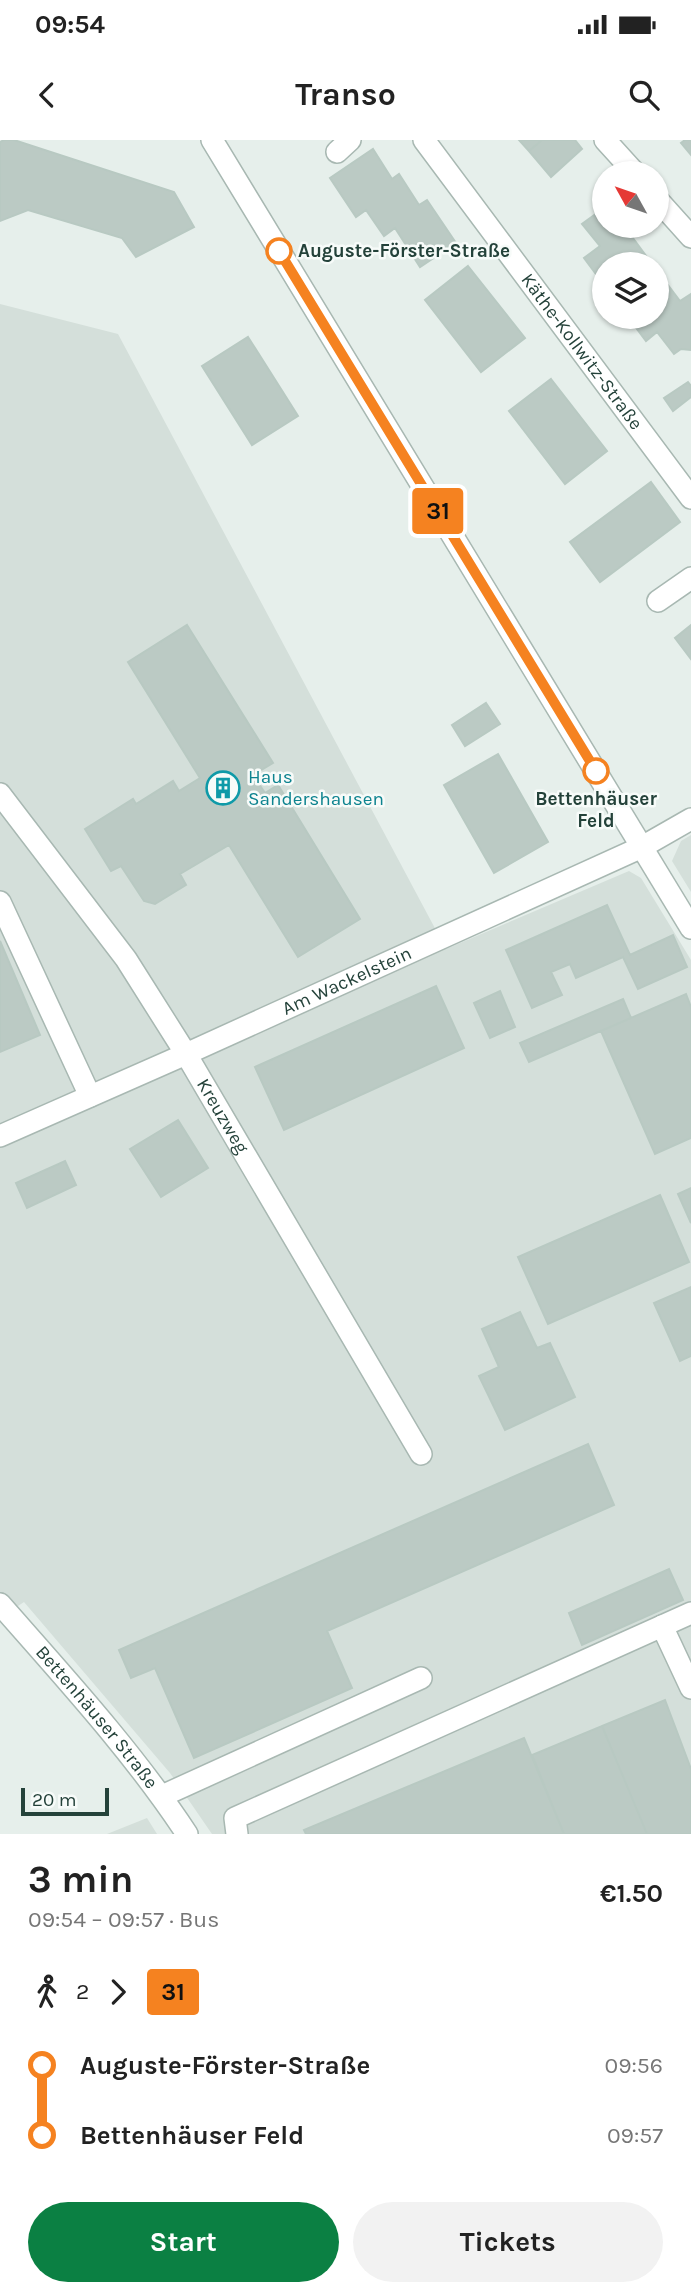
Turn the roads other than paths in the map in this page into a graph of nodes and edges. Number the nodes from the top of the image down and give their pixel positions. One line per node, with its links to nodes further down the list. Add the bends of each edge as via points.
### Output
1 (212, 140): 12 (street)
2 (424, 140): 7 (street, Käthe-Kollwitz-Straße)
3 (606, 140): 4 (street)
4 (624, 161)
5 (669, 212): 6 (street)
6 (691, 237)
7 (691, 498)
8 (691, 578): 9 (street)
9 (658, 601)
10 (0, 794): 15 (street, Kreuzweg, via 126,959)
11 (691, 819): 12 (street, Am Wackelstein)
12 (642, 847): 14 (street); 15 (street, Am Wackelstein)
13 (0, 902): 16 (street)
14 (691, 928)
15 (186, 1054): 16 (street, Am Wackelstein); 18 (street, Kreuzweg)
16 (90, 1096): 17 (street, Am Wackelstein)
17 (0, 1136)
18 (421, 1454)
19 (0, 1604): 24 (street, Bettenhäuser Straße)
20 (691, 1613): 21 (street)
21 (662, 1626): 23 (street); 26 (street, via 235,1818)
22 (421, 1678): 24 (street)
23 (691, 1688)
24 (162, 1796): 25 (street, Bettenhäuser Straße)
25 (187, 1834)
26 (237, 1834)

